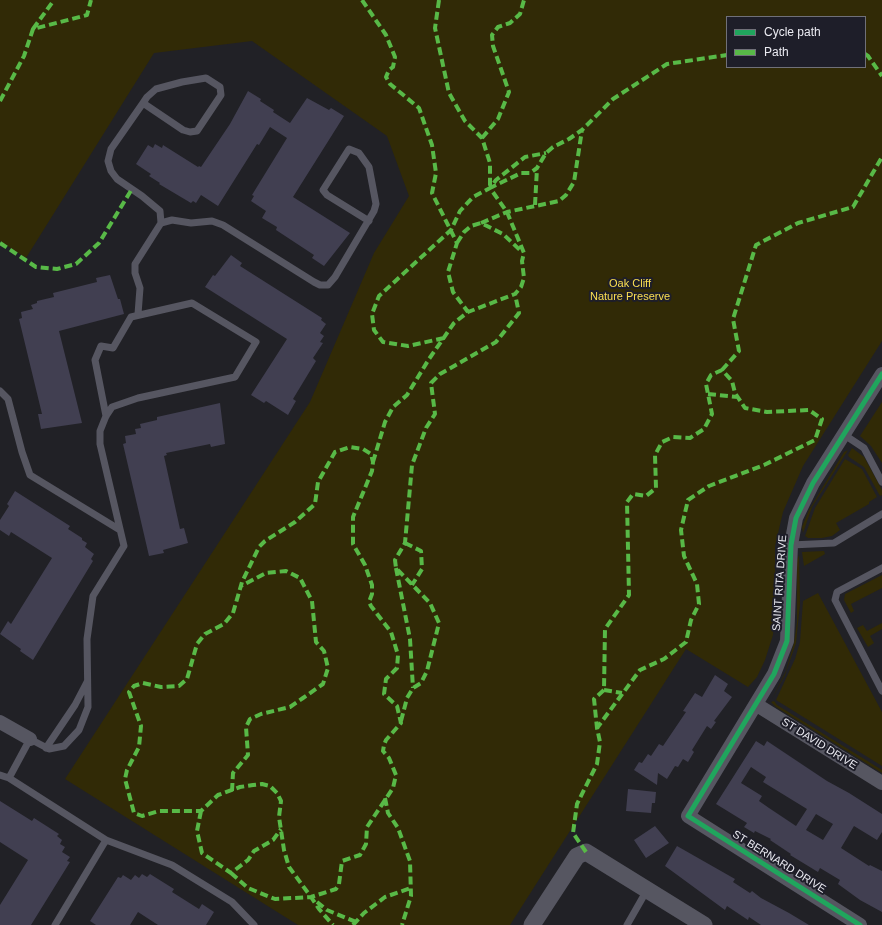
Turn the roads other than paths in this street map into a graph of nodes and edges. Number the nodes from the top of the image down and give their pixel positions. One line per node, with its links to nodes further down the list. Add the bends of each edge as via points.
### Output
1 (143, 103): 1 (lane, via 156,89 182,82 206,78 220,86 220,95 197,131 183,130); 3 (lane, via 111,149 108,161 117,179 160,211)
2 (369, 221): 2 (lane, via 376,204 369,167 359,153 349,149 323,190); 3 (lane, via 328,285 320,285 223,225 212,221 191,223 172,220)
3 (161, 223): 4 (lane, via 135,264 140,288)
4 (138, 314): 7 (lane, via 131,317 113,348 101,346 95,360); 7 (lane, via 192,303 256,342 235,377 138,398 112,407)
5 (882, 374): 8 (street, SAINT RITA DRIVE)
6 (0, 391): 11 (lane, via 8,399 30,475)
7 (106, 416): 11 (lane, via 100,431 100,444)
8 (843, 434): 9 (lane, via 864,448); 12 (street, SAINT RITA DRIVE, via 813,483 796,518)
9 (882, 482)
10 (882, 514): 12 (lane, via 834,543)
11 (120, 530): 14 (lane, via 124,546 93,596 87,639)
12 (791, 545): 16 (street, SAINT RITA DRIVE, via 787,641 774,674)
13 (882, 568): 15 (lane, via 838,592 835,600)
14 (87, 681): 19 (lane, via 75,705); 19 (lane, via 88,706 79,730 64,746)
15 (882, 691)
16 (757, 705): 22 (street, ST DAVID DRIVE); 23 (street, SAINT RITA DRIVE)
17 (0, 722): 18 (street)
18 (30, 740): 19 (lane); 21 (lane)
19 (46, 748)
20 (0, 775): 21 (lane)
21 (9, 778): 24 (lane)
22 (882, 783)
23 (688, 816): 31 (street, ST BERNARD DRIVE)
24 (106, 840): 26 (lane); 27 (lane, via 172,865 232,902)
25 (647, 889): 28 (street, via 586,852 577,856); 29 (lane); 30 (street)
26 (56, 925)
27 (254, 925)
28 (532, 925)
29 (627, 925)
30 (704, 925)
31 (860, 925)

